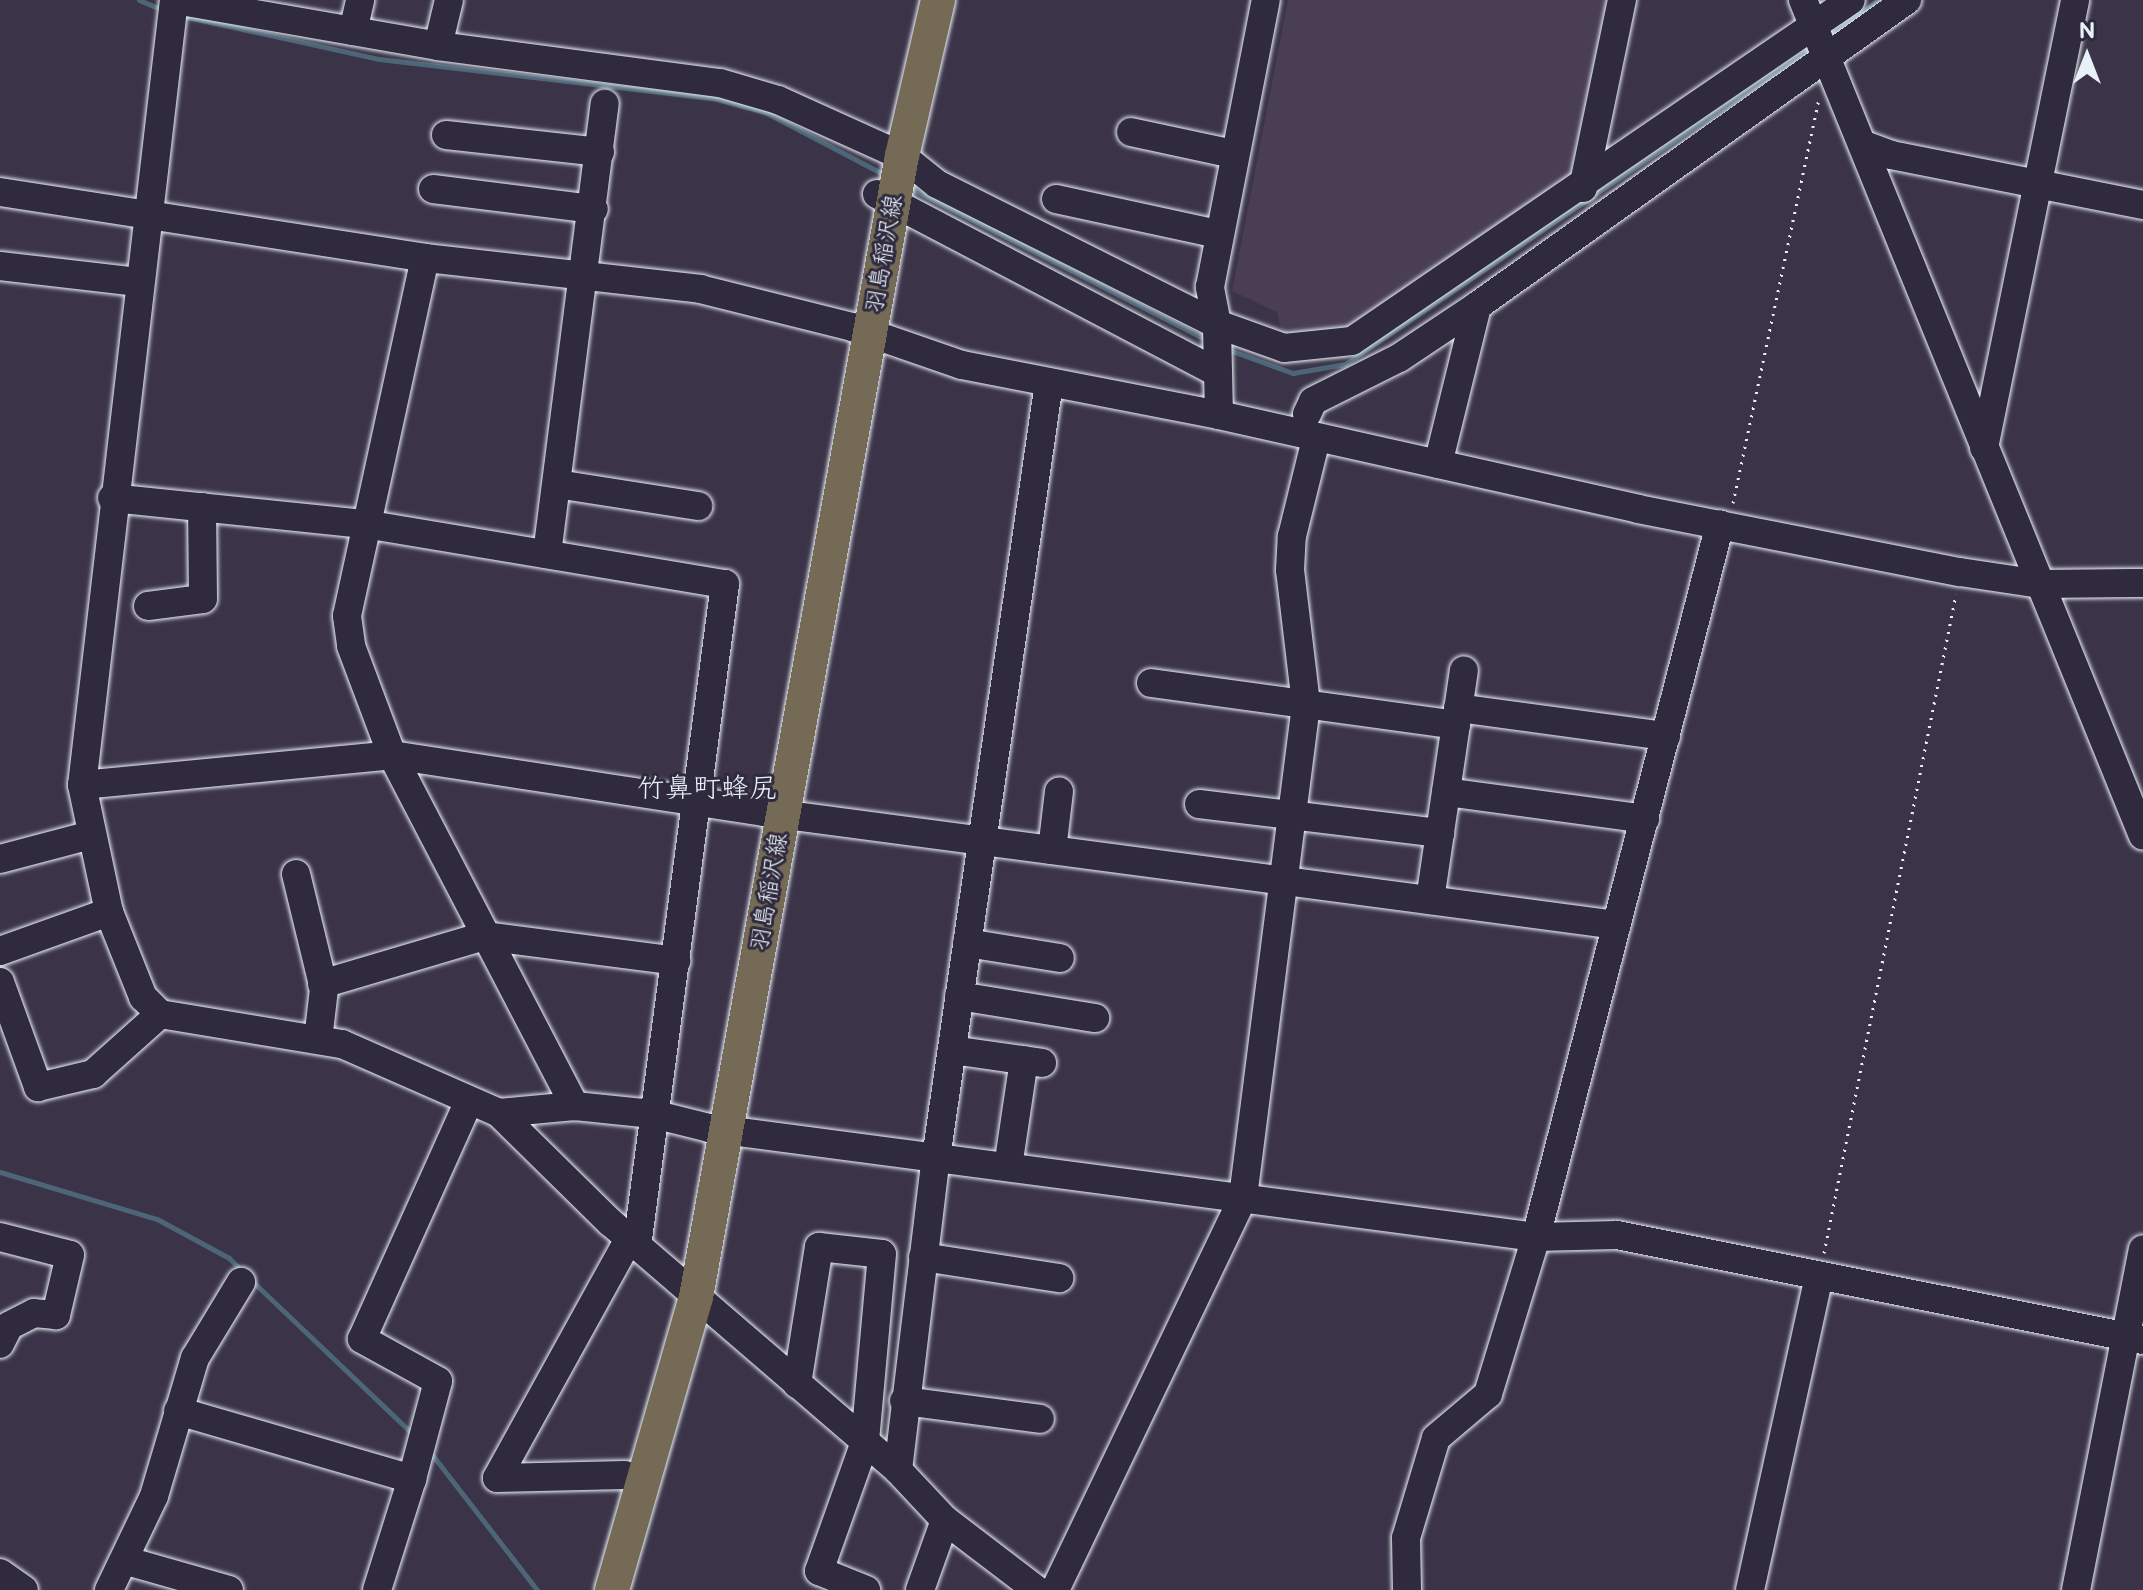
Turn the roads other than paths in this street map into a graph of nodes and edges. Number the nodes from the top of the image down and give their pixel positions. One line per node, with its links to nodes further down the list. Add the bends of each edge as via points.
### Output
1 (360, 0): 11 (street)
2 (449, 0): 13 (street)
3 (919, 0): 20 (main road, 羽島稲沢線)
4 (938, 0): 20 (main road, 羽島稲沢線)
5 (1266, 0): 19 (street)
6 (1622, 0): 22 (street)
7 (1851, 0): 12 (street)
8 (1907, 0): 12 (street)
9 (2075, 0): 21 (street)
10 (174, 7): 11 (street); 28 (street)
11 (353, 31): 13 (street)
12 (1818, 32): 17 (street); 22 (street); 34 (street)
13 (438, 46): 20 (street, via 720,83 778,100)
14 (605, 104): 18 (street)
15 (1131, 132): 19 (street)
16 (446, 135): 18 (street)
17 (1864, 145): 21 (street); 40 (street)
18 (600, 152): 27 (street)
19 (1234, 154): 29 (street)
20 (889, 176): 35 (main road, 羽島稲沢線); 36 (street); 36 (street, via 937,184)
21 (2036, 184): 26 (street); 40 (street)
22 (1583, 188): 36 (street, via 1352,341)
23 (433, 189): 27 (street)
24 (0, 192): 28 (street)
25 (1056, 199): 29 (street)
26 (2143, 205)
27 (594, 209): 32 (street)
28 (146, 216): 30 (street); 33 (street)
29 (1218, 234): 36 (street, via 1210,287)
30 (425, 258): 32 (street); 46 (street)
31 (0, 266): 33 (street)
32 (587, 275): 35 (street, via 700,289); 42 (street)
33 (138, 282): 43 (street)
34 (1477, 306): 39 (street, via 1399,358 1313,401); 41 (street)
35 (861, 330): 37 (street, via 962,365); 63 (main road, 羽島稲沢線)
36 (1218, 347): 38 (street)
37 (1049, 382): 38 (street); 69 (street)
38 (1219, 415): 39 (street)
39 (1311, 426): 41 (street); 54 (street, via 1290,570)
40 (1984, 448): 50 (street)
41 (1438, 464): 47 (street)
42 (557, 484): 44 (street); 48 (street)
43 (112, 498): 45 (street); 58 (street)
44 (698, 506)
45 (202, 507): 46 (street); 51 (street, via 203,599)
46 (365, 524): 48 (street); 57 (street, via 347,616 351,646)
47 (1724, 525): 50 (street); 56 (street)
48 (547, 554): 61 (street, via 725,584)
49 (2143, 583): 50 (street)
50 (2040, 584): 68 (street)
51 (148, 606)
52 (1464, 671): 55 (street)
53 (1151, 683): 54 (street)
54 (1306, 704): 55 (street); 64 (street)
55 (1457, 716): 56 (street); 60 (street)
56 (1666, 736): 65 (street)
57 (392, 755): 58 (street); 61 (street); 77 (street)
58 (82, 785): 67 (street)
59 (1059, 791): 70 (street)
60 (1446, 792): 65 (street); 66 (street)
61 (697, 799): 63 (street); 81 (street)
62 (1199, 804): 64 (street)
63 (773, 813): 69 (street); 93 (main road, 羽島稲沢線)
64 (1292, 815): 66 (street); 73 (street)
65 (1645, 819): 76 (street)
66 (1440, 833): 74 (street)
67 (91, 835): 71 (street); 75 (street)
68 (2143, 836)
69 (981, 840): 70 (street); 78 (street)
70 (1052, 850): 73 (street)
71 (0, 859)
72 (296, 874): 83 (street)
73 (1282, 880): 74 (street); 96 (street)
74 (1430, 900): 76 (street)
75 (109, 912): 79 (street); 85 (street, via 143,997)
76 (1616, 925): 98 (street)
77 (484, 936): 81 (street); 83 (street); 90 (street)
78 (967, 943): 80 (street); 84 (street)
79 (0, 951)
80 (1060, 958)
81 (676, 961): 92 (street)
82 (0, 982): 85 (street, via 38,1087 93,1074)
83 (322, 984): 87 (street)
84 (959, 996): 86 (street); 88 (street)
85 (160, 1014): 87 (street)
86 (1095, 1018)
87 (318, 1040): 89 (street, via 423,1076)
88 (952, 1050): 94 (street); 95 (street, via 1033,1062)
89 (468, 1103): 91 (street); 113 (street, via 362,1339 438,1381)
90 (575, 1106): 91 (street); 92 (street)
91 (499, 1113): 99 (street)
92 (653, 1114): 93 (street); 99 (street)
93 (718, 1130): 94 (street); 105 (main road, 羽島稲沢線)
94 (936, 1158): 95 (street); 101 (street)
95 (1008, 1167): 96 (street)
96 (1243, 1197): 98 (street); 128 (street)
97 (0, 1237): 107 (street, via 70,1255 56,1315 34,1313 9,1326)
98 (1536, 1237): 102 (street, via 1617,1235); 129 (street, via 1488,1394 1436,1438 1406,1538)
99 (633, 1242): 105 (street); 115 (street, via 497,1478)
100 (2143, 1250): 106 (street)
101 (923, 1257): 103 (street); 109 (street)
102 (1819, 1276): 106 (street); 130 (street)
103 (1059, 1278)
104 (241, 1282): 110 (street, via 195,1358)
105 (686, 1289): 108 (street); 115 (main road, 羽島稲沢線); 124 (main road, 羽島稲沢線)
106 (2134, 1339): 131 (street)
107 (0, 1344)
108 (797, 1384): 112 (street); 112 (street, via 819,1247 882,1254)
109 (904, 1401): 111 (street); 114 (street)
110 (178, 1411): 113 (street); 117 (street, via 154,1496)
111 (1040, 1419)
112 (865, 1442): 114 (street); 125 (street, via 819,1571)
113 (419, 1455): 122 (street)
114 (898, 1470): 116 (street)
115 (625, 1475): 123 (main road, 羽島稲沢線)
116 (945, 1520): 126 (street); 127 (street)
117 (127, 1561): 120 (street); 121 (street)
118 (0, 1573): 119 (street)
119 (24, 1590)
120 (109, 1590)
121 (229, 1590)
122 (377, 1590)
123 (592, 1590)
124 (612, 1590)
125 (866, 1590)
126 (920, 1590)
127 (1037, 1590)
128 (1055, 1590)
129 (1407, 1590)
130 (1750, 1590)
131 (2076, 1590)

